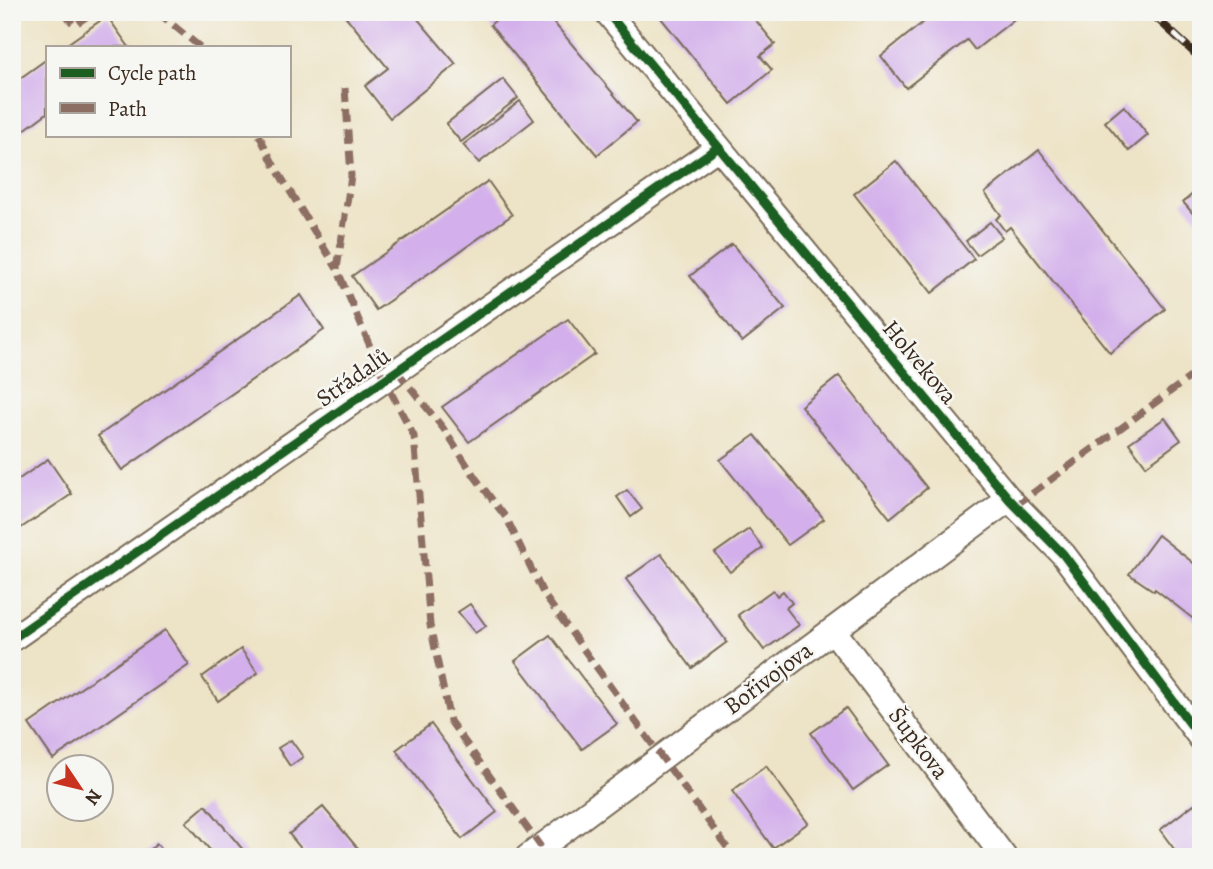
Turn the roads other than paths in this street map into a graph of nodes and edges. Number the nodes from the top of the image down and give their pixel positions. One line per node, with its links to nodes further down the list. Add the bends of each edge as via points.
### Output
1 (607, 12): 2 (street, Holvekova)
2 (717, 148): 3 (street, Holvekova); 5 (street, Střádalů)
3 (1009, 499): 4 (street, Bořivojova); 6 (street, Holvekova, via 1063,554)
4 (833, 630): 7 (street, Bořivojova); 8 (street, Šupkova)
5 (12, 639)
6 (1201, 738)
7 (528, 857)
8 (1004, 857)

